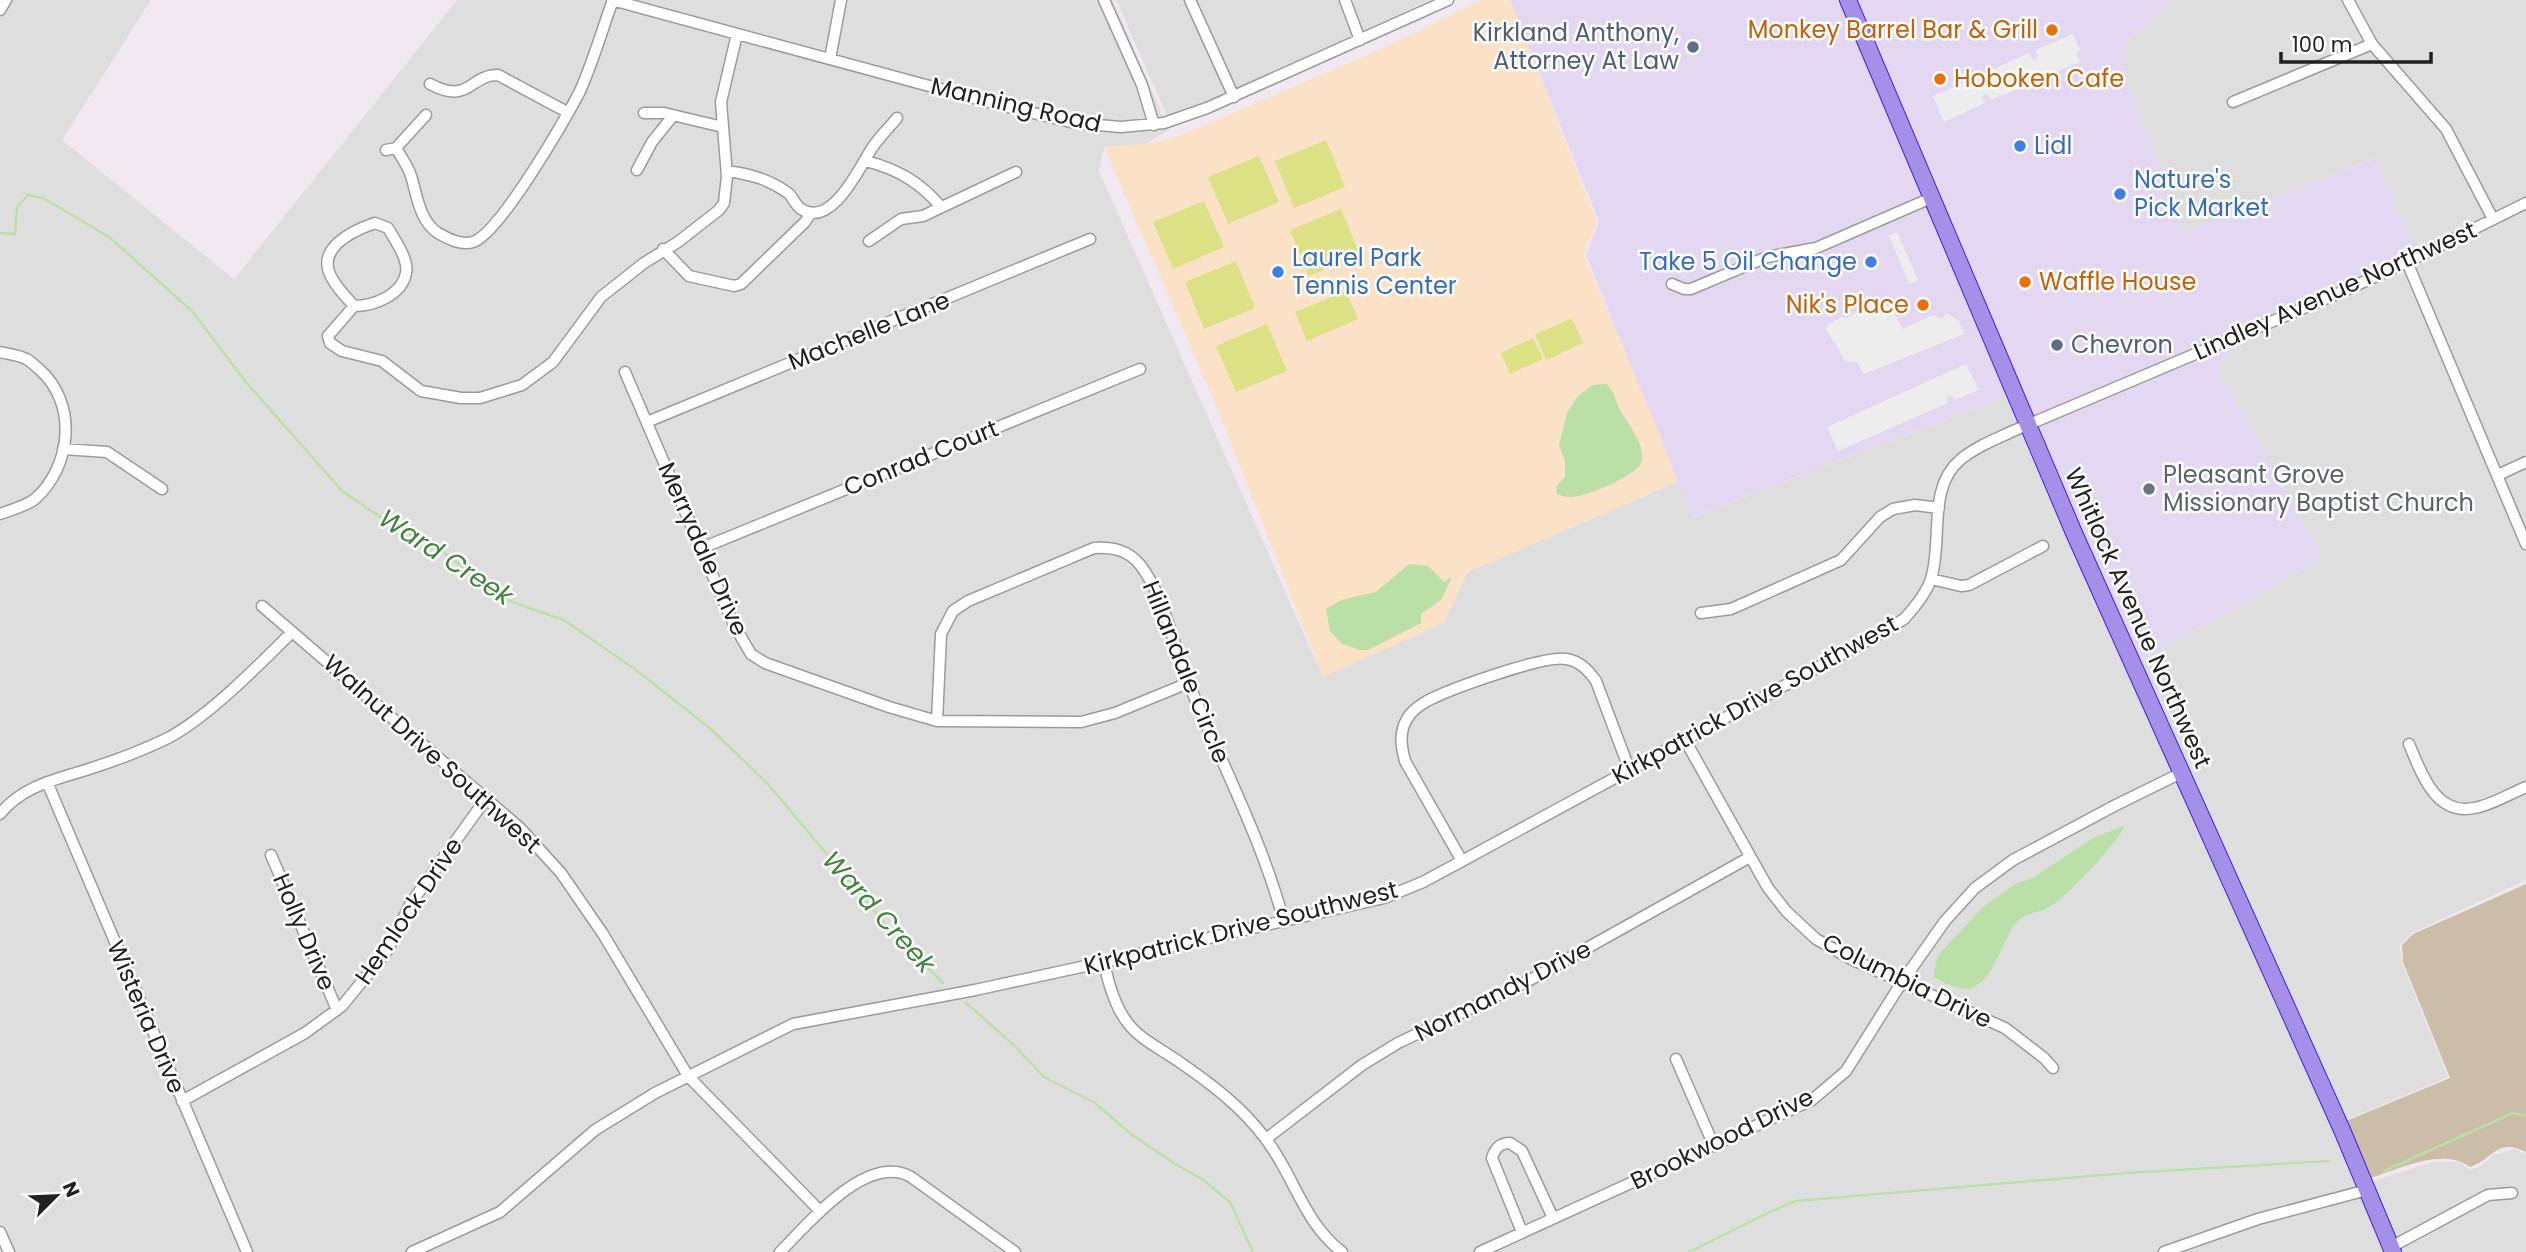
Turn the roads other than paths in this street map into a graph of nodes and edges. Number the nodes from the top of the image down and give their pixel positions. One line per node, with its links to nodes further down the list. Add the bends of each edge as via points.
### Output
1 (6, 0): 10 (street)
2 (612, 0): 11 (street, Manning Road); 18 (street)
3 (841, 0): 14 (street)
4 (1104, 0): 23 (street, via 1142,85)
5 (1190, 0): 16 (street)
6 (1345, 0): 12 (street)
7 (1448, 0): 12 (street, Manning Road)
8 (1848, 0): 29 (highway, Whitlock Avenue Northwest)
9 (2348, 0): 13 (street)
10 (0, 10)
11 (737, 34): 14 (street, Manning Road); 24 (street, via 722,91)
12 (1360, 40): 16 (street, Manning Road)
13 (2372, 44): 17 (street); 33 (street, via 2446,130)
14 (830, 59): 23 (street, Manning Road, via 1075,123)
15 (430, 84): 18 (street, via 454,92 468,89 488,75 498,75)
16 (1234, 97): 23 (street, Manning Road)
17 (2233, 102)
18 (567, 113): 20 (street, via 496,225 471,243 435,231 418,204 411,174 391,149)
19 (644, 113): 21 (street)
20 (426, 115)
21 (672, 117): 24 (street); 26 (street)
22 (897, 118): 25 (street)
23 (1154, 125)
24 (723, 127): 27 (street)
25 (866, 161): 31 (street, via 887,166 918,183); 32 (street, via 838,201)
26 (637, 170)
27 (727, 171): 32 (street, via 756,175); 36 (street, via 719,210)
28 (1016, 172): 31 (street)
29 (1931, 198): 38 (street, via 1816,248 1767,257 1691,289); 44 (highway, Whitlock Avenue Northwest)
30 (2526, 203): 33 (street, Lindley Avenue Northwest)
31 (941, 207): 35 (street, via 901,219)
32 (811, 213): 36 (street, via 734,286 689,276)
33 (2493, 219): 37 (street, Lindley Avenue Northwest)
34 (1090, 239): 43 (street, Machelle Lane)
35 (869, 241)
36 (663, 249): 39 (street, via 601,297 552,362 522,385 480,398 421,391 382,360 335,348 328,336)
37 (2407, 262): 44 (street, Lindley Avenue Northwest); 47 (street)
38 (1672, 284)
39 (354, 306): 39 (street, via 373,304 393,293 406,273 391,234 374,223 349,232 328,258 332,280)
40 (0, 352): 45 (street, via 27,359 50,379 65,408)
41 (1140, 369): 53 (street, Conrad Court)
42 (625, 372): 43 (street, Merrydale Drive)
43 (647, 422): 53 (street, Merrydale Drive)
44 (2028, 425): 49 (street, Kirkpatrick Drive Southwest, via 1959,460 1945,479); 63 (highway, Whitlock Avenue Northwest)
45 (63, 449): 48 (street, via 107,452); 50 (street, via 46,487 32,501)
46 (2526, 462): 47 (street)
47 (2498, 475): 51 (street)
48 (162, 489)
49 (1939, 508): 54 (street, Kirkpatrick Drive Southwest); 56 (street, via 1915,505 1893,509 1841,561 1731,609)
50 (0, 514)
51 (2526, 544)
52 (2043, 546): 54 (street, via 1969,585)
53 (702, 548): 59 (street, Merrydale Drive, via 751,654 780,669)
54 (1931, 579): 60 (street, Kirkpatrick Drive Southwest, via 1913,609 1891,628)
55 (262, 606): 57 (street, Walnut Drive Southwest)
56 (1701, 613)
57 (292, 632): 64 (street, via 251,673 171,736); 66 (street, Walnut Drive Southwest)
58 (1188, 683): 59 (street, Merrydale Drive, via 1081,722); 59 (street, Hillandale Circle, via 1157,595 1141,566 1123,551 1094,548 953,611 941,634); 71 (street, Hillandale Circle, via 1265,862)
59 (937, 721)
60 (1685, 740): 62 (street, Kirkpatrick Drive Southwest); 69 (street, Columbia Drive)
61 (2409, 744): 65 (street, via 2431,790 2451,806 2474,808)
62 (1630, 771): 70 (street, Kirkpatrick Drive Southwest); 70 (street, via 1596,681 1588,669 1568,659 1527,666 1424,703 1407,718 1401,734 1405,761)
63 (2181, 774): 73 (street, Brookwood Drive, via 2013,860 1945,921); 81 (highway, Whitlock Avenue Northwest)
64 (47, 782): 67 (street, via 25,791); 78 (street, Wisteria Drive)
65 (2526, 787)
66 (485, 800): 74 (street, Hemlock Drive, via 411,903 387,951); 77 (street, Walnut Drive Southwest, via 520,828 561,873)
67 (0, 814)
68 (271, 855): 74 (street, Holly Drive)
69 (1750, 857): 73 (street, Columbia Drive, via 1787,912 1816,939); 79 (street, Normandy Drive, via 1528,981 1398,1043)
70 (1462, 861): 71 (street, Kirkpatrick Drive Southwest, via 1384,898)
71 (1283, 922): 72 (street, Kirkpatrick Drive Southwest)
72 (1104, 962): 77 (street, Kirkpatrick Drive Southwest, via 793,1024); 79 (street, via 1127,1023 1210,1083)
73 (1902, 982): 76 (street, Columbia Drive, via 2005,1028); 80 (street, Brookwood Drive, via 1846,1071 1833,1083 1812,1100)
74 (337, 1010): 78 (street, Hemlock Drive)
75 (1676, 1059): 80 (street)
76 (2053, 1068)
77 (688, 1076): 83 (street, Walnut Drive Southwest); 90 (street, Kirkpatrick Drive Southwest, via 595,1129 500,1212)
78 (182, 1101): 89 (street, Wisteria Drive)
79 (1266, 1139): 93 (street, via 1312,1222)
80 (1714, 1146): 84 (street, Brookwood Drive)
81 (2367, 1190): 87 (highway, Whitlock Avenue Northwest); 95 (street, via 2258,1219)
82 (2512, 1193): 87 (street, via 2488,1195)
83 (820, 1211): 91 (street); 92 (street, via 866,1179 884,1171 900,1171)
84 (1553, 1218): 86 (street, Brookwood Drive); 86 (street, via 1522,1151 1510,1143 1502,1144 1492,1158)
85 (0, 1232): 88 (street)
86 (1522, 1232): 94 (street, Brookwood Drive)
87 (2392, 1250)
88 (9, 1252)
89 (247, 1252)
90 (412, 1252)
91 (780, 1252)
92 (1015, 1252)
93 (1342, 1252)
94 (1479, 1252)
95 (2164, 1252)

